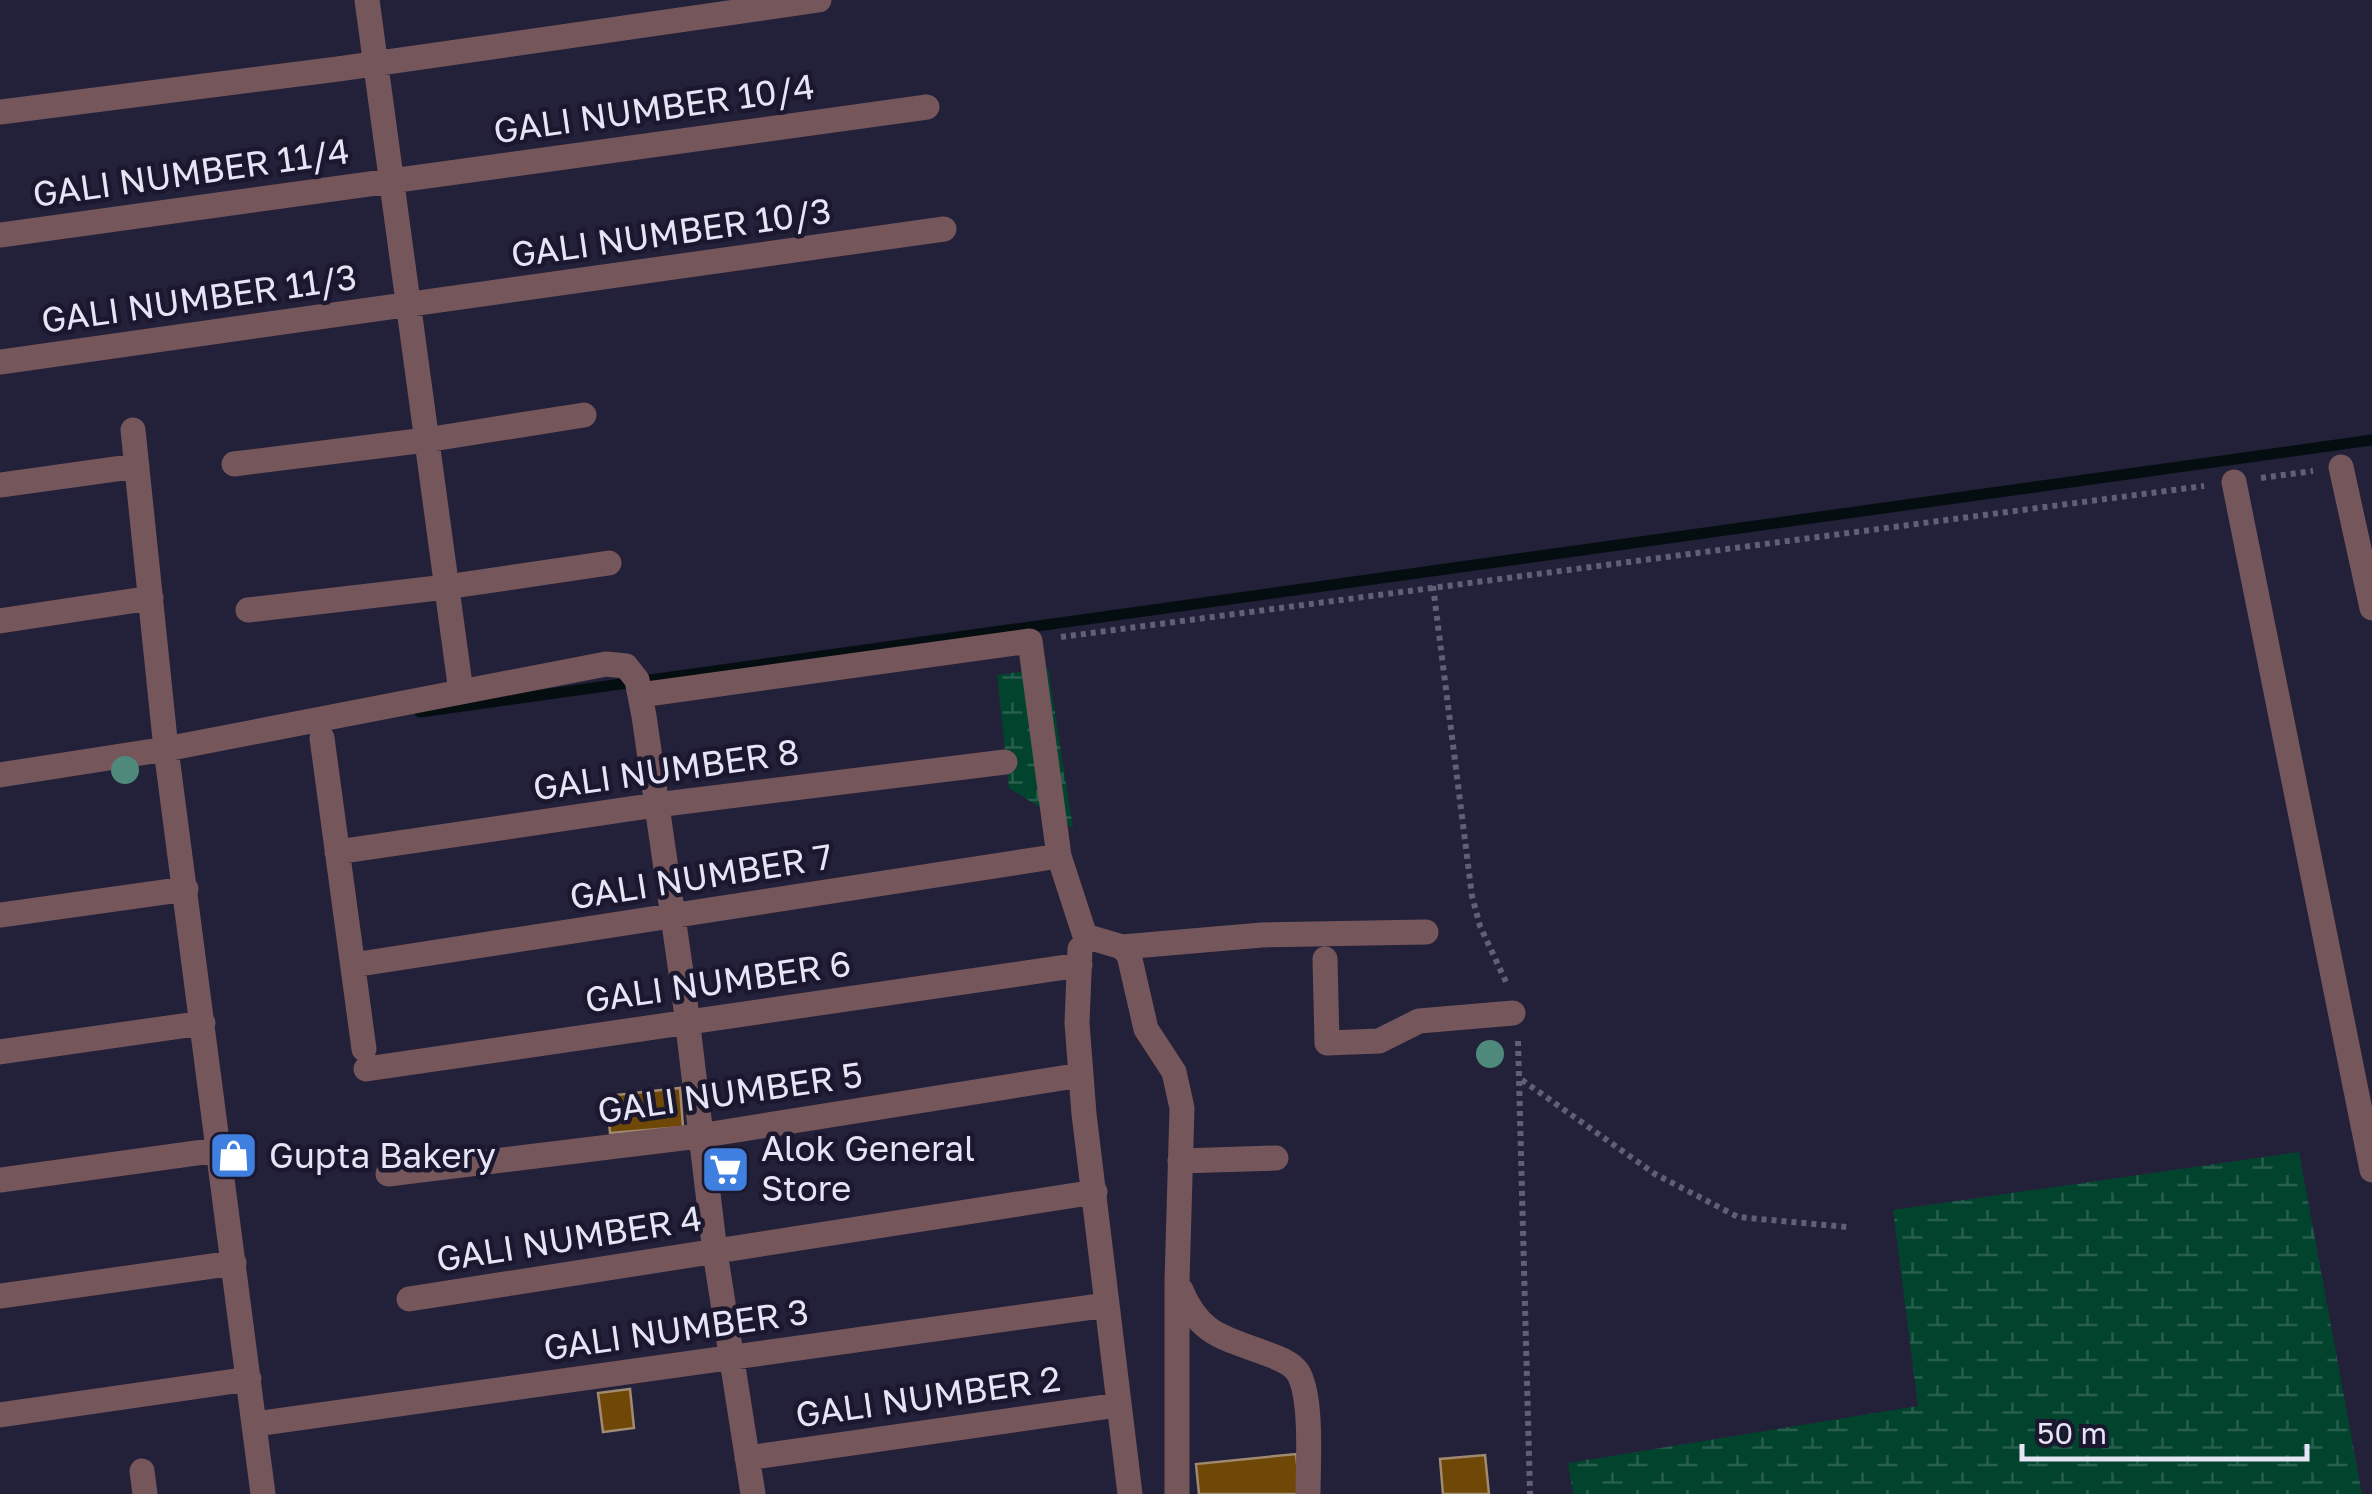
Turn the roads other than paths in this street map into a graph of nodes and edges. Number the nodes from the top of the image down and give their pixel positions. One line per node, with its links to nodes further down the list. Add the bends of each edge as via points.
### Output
1 (367, 0): 3 (street)
2 (819, 0): 3 (street)
3 (375, 64): 5 (street); 6 (street)
4 (927, 107): 6 (street, GALI NUMBER 10/4)
5 (0, 112)
6 (391, 180): 8 (street, GALI NUMBER 11/4); 9 (street)
7 (944, 229): 9 (street, GALI NUMBER 10/3)
8 (0, 235)
9 (408, 306): 10 (street, GALI NUMBER 11/3); 13 (street)
10 (0, 362)
11 (584, 415): 13 (street)
12 (133, 430): 15 (street)
13 (426, 440): 14 (street); 20 (street)
14 (234, 464)
15 (137, 466): 18 (street); 21 (street)
16 (2341, 467): 22 (street)
17 (2234, 482): 52 (street)
18 (0, 485)
19 (609, 563): 20 (street)
20 (446, 587): 23 (street); 25 (street)
21 (150, 598): 24 (street); 28 (street)
22 (2372, 608)
23 (248, 610)
24 (0, 621)
25 (461, 692): 26 (street, via 606,664 626,666); 28 (street)
26 (640, 696): 31 (street); 33 (street, via 1030,641)
27 (322, 738): 32 (street)
28 (166, 749): 30 (street); 34 (street)
29 (1004, 762): 31 (street, GALI NUMBER 8)
30 (0, 775)
31 (656, 805): 32 (street, GALI NUMBER 8); 36 (street)
32 (337, 852): 41 (street)
33 (1059, 856): 36 (street, GALI NUMBER 7); 37 (street)
34 (186, 889): 35 (street); 45 (street)
35 (0, 915)
36 (672, 918): 41 (street, GALI NUMBER 7); 44 (street)
37 (1080, 924): 39 (street, via 1091,940); 42 (street)
38 (1426, 932): 39 (street, via 1262,934)
39 (1122, 946): 51 (street, via 1146,1028 1179,1087)
40 (1325, 959): 43 (street, via 1327,1043 1379,1041 1418,1022)
41 (353, 965): 44 (street, GALI NUMBER 6, via 365,1059)
42 (1080, 965): 44 (street, GALI NUMBER 6); 47 (street)
43 (1513, 1013)
44 (687, 1022): 48 (street)
45 (202, 1024): 46 (street); 49 (street)
46 (0, 1052)
47 (1081, 1075): 48 (street, GALI NUMBER 5); 55 (street)
48 (699, 1136): 53 (street, GALI NUMBER 5); 56 (street)
49 (218, 1150): 54 (street); 57 (street)
50 (1276, 1158): 51 (street)
51 (1180, 1161): 58 (street)
52 (2372, 1170)
53 (388, 1174)
54 (0, 1180)
55 (1095, 1192): 56 (street, GALI NUMBER 4); 61 (street)
56 (714, 1252): 60 (street, GALI NUMBER 4); 62 (street)
57 (234, 1263): 59 (street); 63 (street)
58 (1177, 1280): 71 (street); 72 (street, via 1206,1329 1298,1372 1306,1406)
59 (0, 1296)
60 (409, 1299)
61 (1106, 1305): 62 (street, GALI NUMBER 3); 64 (street)
62 (732, 1358): 66 (street, GALI NUMBER 3); 67 (street)
63 (249, 1380): 65 (street); 66 (street)
64 (1118, 1405): 67 (street, GALI NUMBER 2); 70 (street)
65 (0, 1415)
66 (255, 1424): 68 (street)
67 (747, 1458): 69 (street)
68 (263, 1494)
69 (752, 1494)
70 (1130, 1494)
71 (1177, 1494)
72 (1308, 1494)

